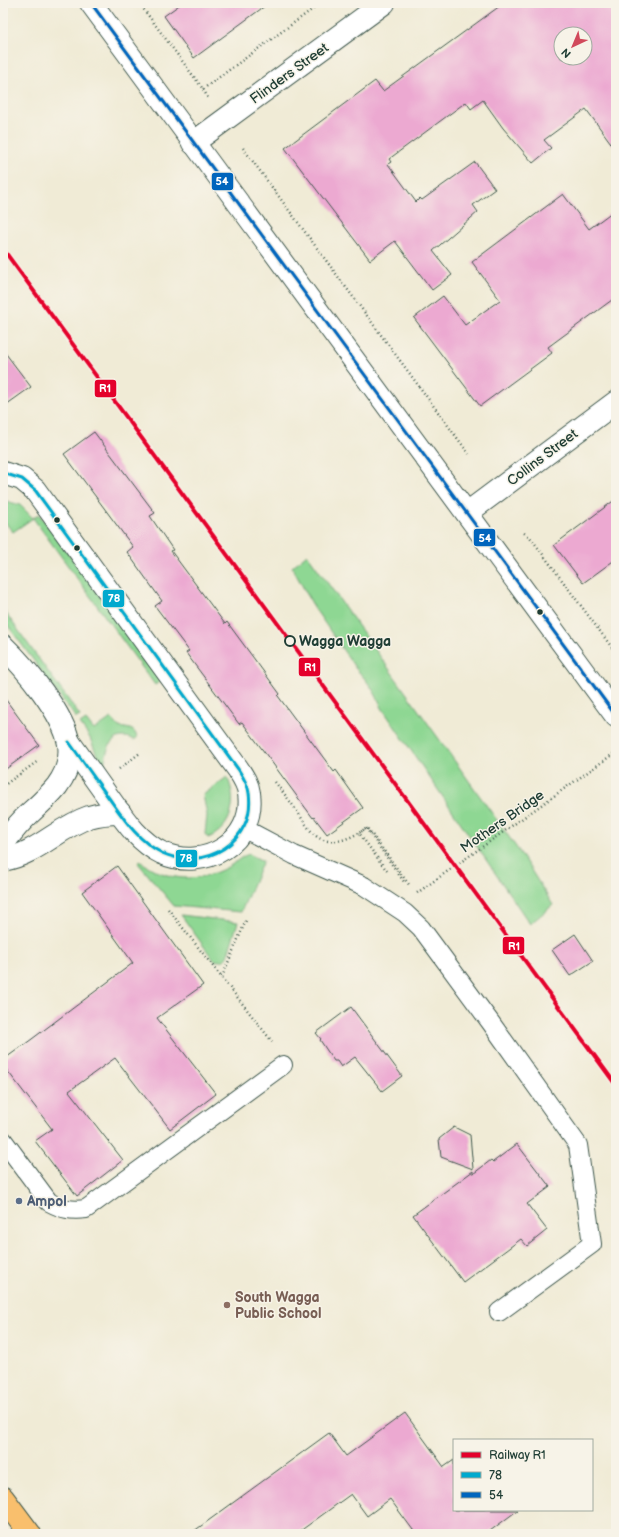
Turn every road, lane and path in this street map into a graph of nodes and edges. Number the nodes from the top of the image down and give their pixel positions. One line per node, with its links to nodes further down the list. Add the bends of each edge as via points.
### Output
1 (91, 3): 7 (street)
2 (139, 3): 5 (path)
3 (321, 3): 5 (path)
4 (384, 3): 7 (street, Flinders Street)
5 (203, 89): 6 (path)
6 (208, 98)
7 (193, 143): 12 (street)
8 (243, 148): 10 (path)
9 (616, 402): 12 (street, Collins Street)
10 (469, 454)
11 (3, 473): 22 (street, via 22,479 34,490 238,769 246,782 249,795 248,816)
12 (467, 513): 16 (street)
13 (524, 533): 15 (path, via 530,537)
14 (3, 646): 17 (street, via 29,675 54,710 62,723)
15 (616, 653)
16 (616, 716)
17 (68, 742): 21 (street); 24 (street, via 69,761 61,781 23,819)
18 (616, 752): 29 (path, Mothers Bridge)
19 (38, 761): 20 (path)
20 (3, 786)
21 (120, 813): 22 (street, via 149,845 162,853 184,859 201,859 217,853 230,844); 25 (street, via 88,817 36,848)
22 (243, 828): 35 (lane, via 294,855 364,886 405,913 421,928 578,1145 592,1244)
23 (347, 840): 28 (path, via 367,828)
24 (3, 844)
25 (3, 860)
26 (392, 877): 27 (path, via 359,833 366,828)
27 (410, 889)
28 (413, 890)
29 (414, 895)
30 (168, 909): 32 (path)
31 (247, 918): 32 (path)
32 (222, 977): 33 (path, via 277,1049)
33 (282, 1066): 34 (lane, via 86,1209 74,1211 49,1202)
34 (3, 1140)
35 (499, 1312)
36 (3, 1498): 37 (highway)
37 (30, 1534)

